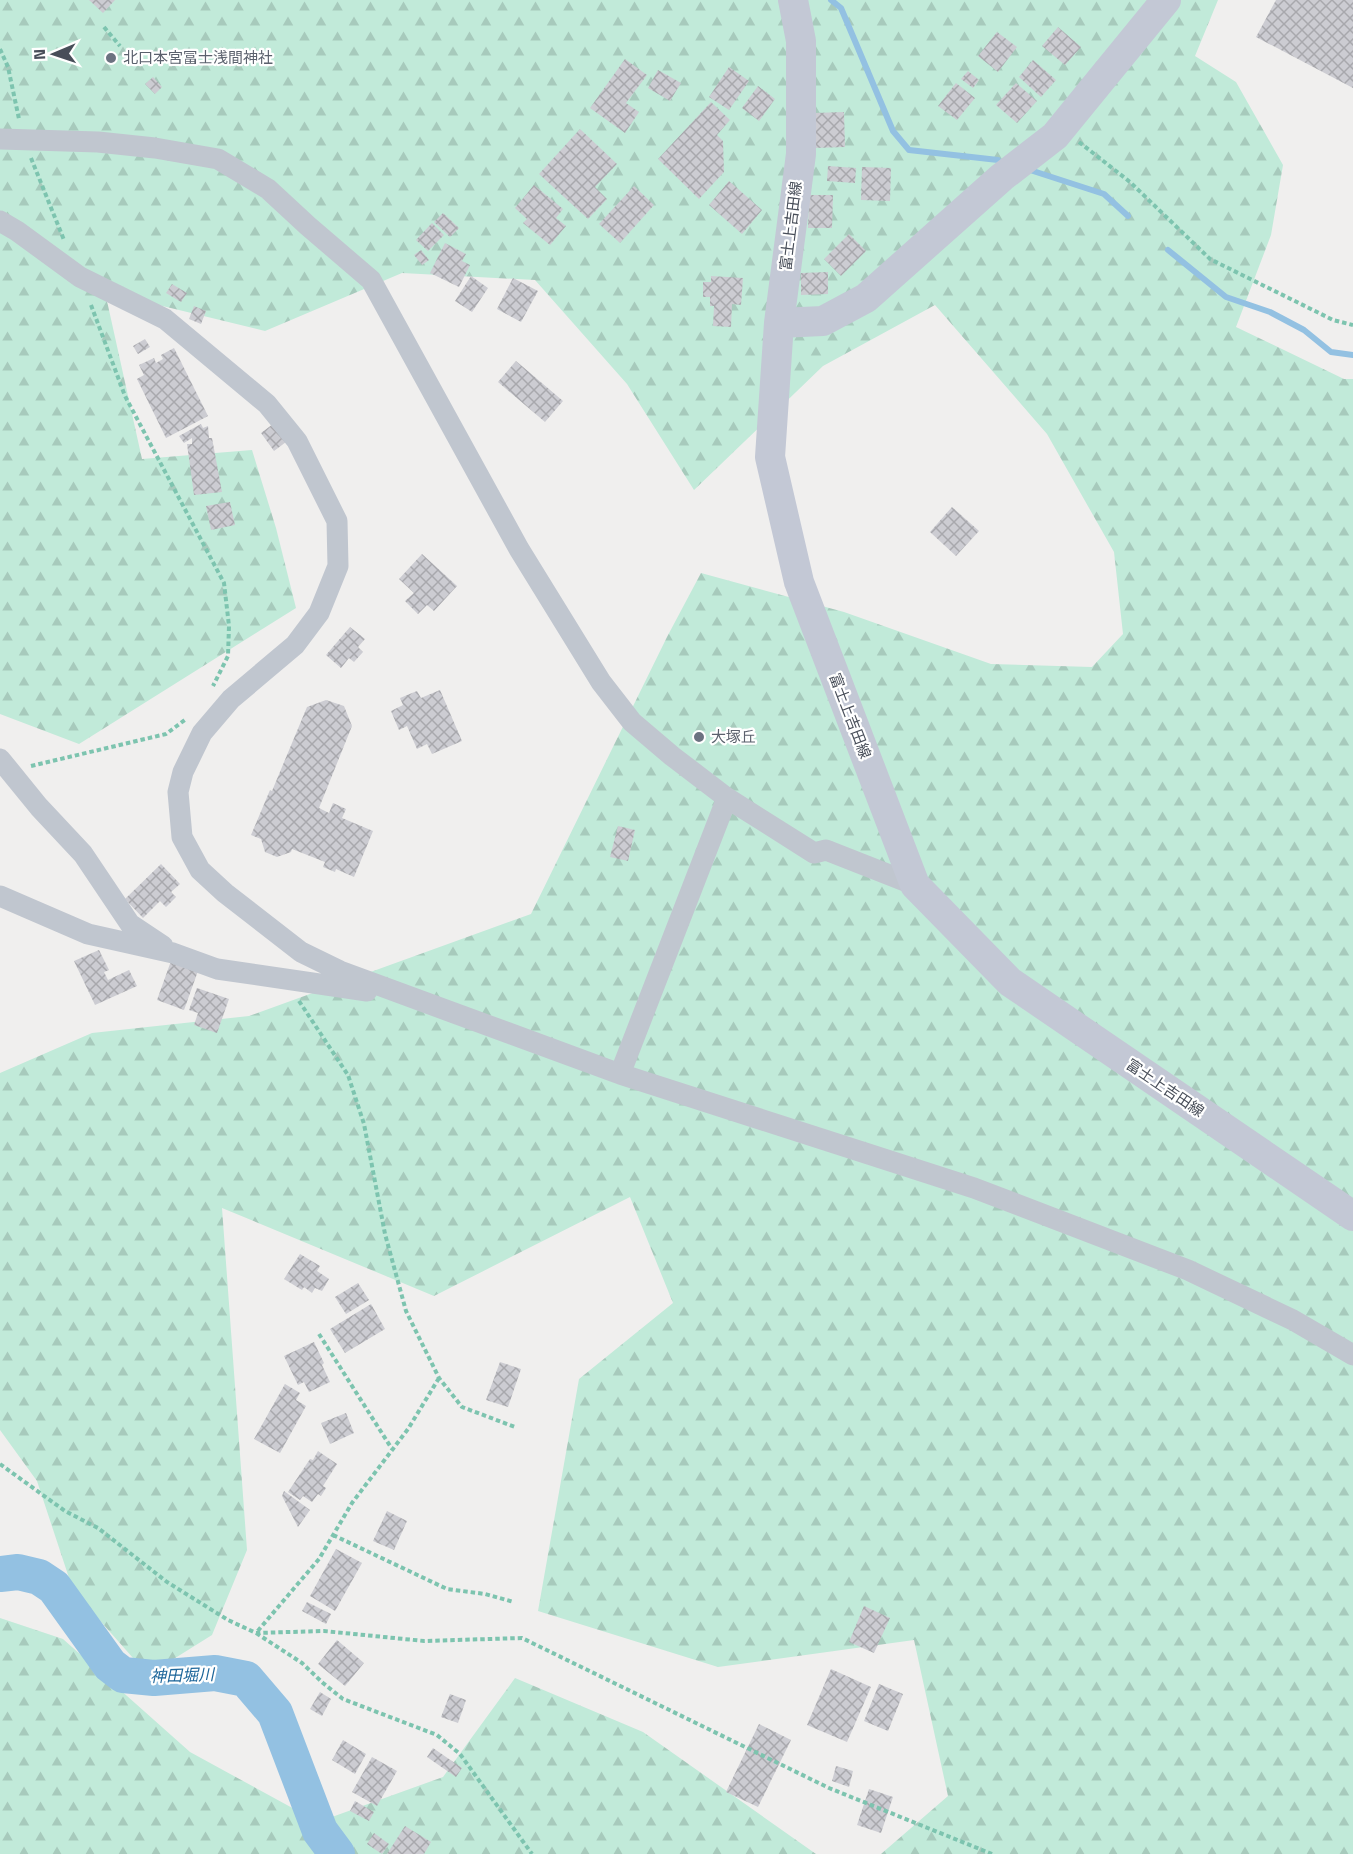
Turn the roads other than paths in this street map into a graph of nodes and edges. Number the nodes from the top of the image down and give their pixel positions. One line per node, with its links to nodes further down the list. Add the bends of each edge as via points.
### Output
1 (793, 0): 5 (main road, 富士上吉田線, via 801,41 801,153)
2 (1166, 0): 5 (main road, via 1055,136 1002,177 866,298 823,321)
3 (0, 139): 7 (street, via 98,142 218,159 268,189 371,280 519,549 601,682 632,722)
4 (0, 221): 11 (street, via 80,277 165,319 267,405 297,441 337,521 338,566 319,613 295,645 231,699 202,734 183,772 178,792 182,837 200,870 301,952 339,971)
5 (778, 323): 8 (main road, 富士上吉田線, via 770,457 799,582)
6 (5, 765): 10 (street, via 83,854 130,924)
7 (727, 798): 8 (street, via 814,853 826,850); 12 (street)
8 (915, 885): 13 (main road, 富士上吉田線, via 1010,982)
9 (0, 896): 10 (street, via 88,934)
10 (173, 952): 11 (street, via 218,969)
11 (415, 999): 12 (street)
12 (620, 1074): 14 (street, via 975,1188 1178,1265 1293,1320)
13 (1353, 1216)
14 (1353, 1355)

